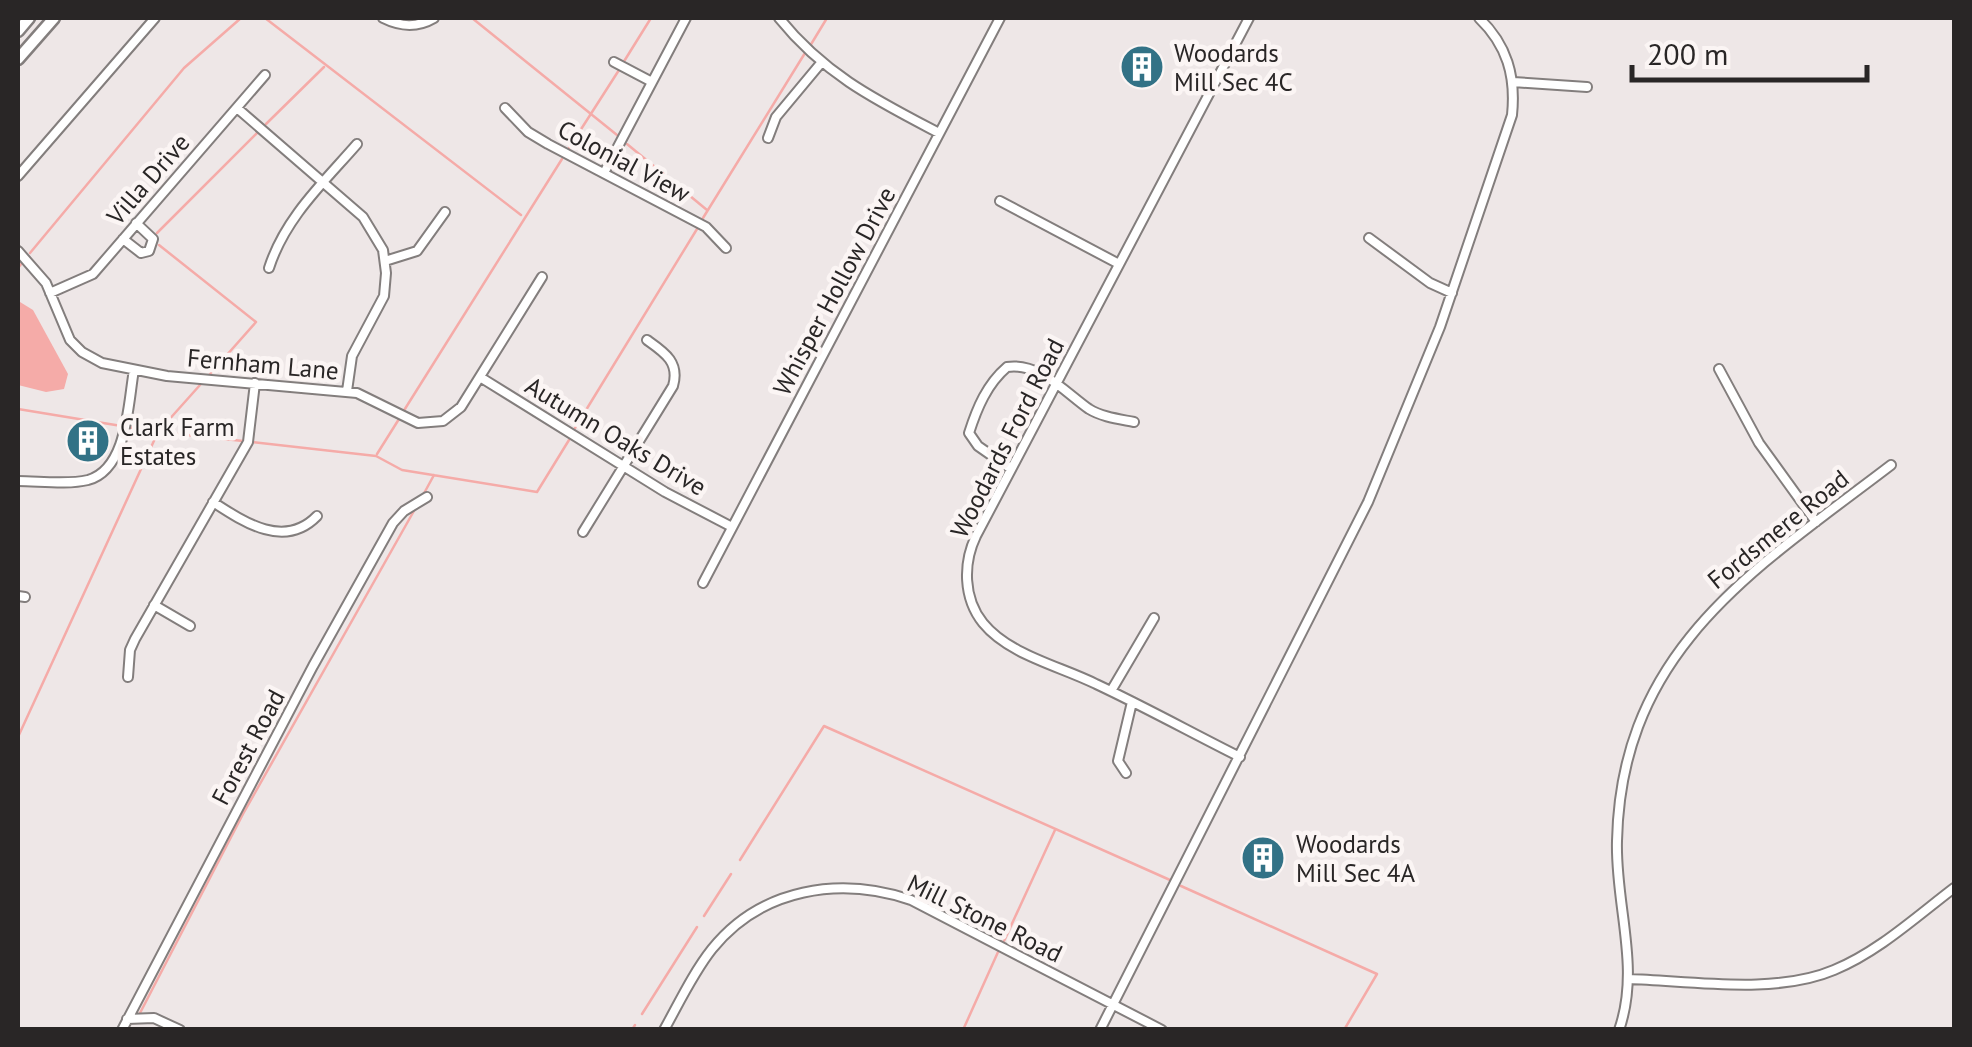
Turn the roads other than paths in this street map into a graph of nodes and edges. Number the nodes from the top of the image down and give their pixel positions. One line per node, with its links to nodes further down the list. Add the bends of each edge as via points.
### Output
1 (29, 18): 11 (main road)
2 (54, 18): 12 (main road)
3 (155, 18): 25 (street)
4 (384, 18): 5 (street, via 404,26)
5 (434, 18)
6 (686, 18): 16 (street)
7 (779, 18): 14 (street)
8 (1000, 18): 21 (street, Whisper Hollow Drive)
9 (1249, 18): 35 (street, Woodards Ford Road)
10 (1479, 18): 17 (street, via 1504,50)
11 (18, 31)
12 (18, 59)
13 (614, 62): 16 (street)
14 (822, 63): 21 (street); 22 (street, via 776,116)
15 (266, 74): 19 (street, Villa Drive)
16 (652, 82): 24 (street)
17 (1513, 82): 18 (street); 39 (street, via 1512,114)
18 (1588, 86)
19 (237, 108): 26 (street); 29 (street, Villa Drive)
20 (505, 108): 24 (street, Colonial View, via 528,132)
21 (940, 133): 56 (street, Whisper Hollow Drive)
22 (768, 138)
23 (356, 144): 26 (street)
24 (604, 173): 32 (street, Colonial View, via 706,227)
25 (18, 176)
26 (324, 182): 34 (street, via 373,230); 36 (street, via 283,232)
27 (1000, 201): 35 (street)
28 (445, 212): 34 (street, via 417,251)
29 (136, 224): 31 (street, Villa Drive); 31 (street, via 154,239 149,251 140,253)
30 (1368, 238): 39 (street)
31 (123, 239): 38 (street, Villa Drive, via 87,278)
32 (726, 248)
33 (18, 251): 38 (street, Fernham Lane)
34 (386, 262): 46 (street, via 384,296 352,356)
35 (1119, 264): 44 (street, Woodards Ford Road)
36 (269, 268)
37 (542, 277): 43 (street, Fernham Lane)
38 (50, 293): 42 (street, Fernham Lane, via 82,352)
39 (1452, 293): 65 (street, via 1368,502)
40 (647, 340): 49 (street, via 670,359 675,380)
41 (1719, 369): 55 (street, via 1759,443)
42 (134, 370): 45 (street, Fernham Lane); 51 (street, via 120,442 108,466 84,480)
43 (480, 377): 46 (street, Fernham Lane, via 452,415 428,424); 49 (street, Autumn Oaks Drive)
44 (1056, 383): 47 (street, via 1091,410); 50 (street, Woodards Ford Road); 50 (street, via 1020,365 1007,367 981,401 970,433)
45 (255, 384): 46 (street, Fernham Lane); 53 (street, via 248,442)
46 (346, 392)
47 (1134, 422)
48 (1891, 465): 55 (street, Fordsmere Road)
49 (624, 466): 56 (street, Autumn Oaks Drive); 57 (street)
50 (1012, 469): 63 (street, Woodards Ford Road, via 970,549 966,569 973,606 1004,642)
51 (18, 481)
52 (427, 497): 70 (street, Forest Road, via 393,523)
53 (213, 502): 54 (street, via 280,533 296,532); 59 (street)
54 (317, 516)
55 (1816, 522): 68 (street, Fordsmere Road, via 1713,608 1666,671 1643,718 1621,793 1617,842)
56 (732, 527): 58 (street, Whisper Hollow Drive)
57 (583, 532)
58 (703, 583)
59 (154, 606): 61 (street); 62 (street, via 130,650)
60 (1154, 618): 63 (street)
61 (190, 626)
62 (128, 677)
63 (1110, 691): 64 (street, Woodards Ford Road)
64 (1132, 702): 65 (street, Woodards Ford Road); 66 (street, via 1118,761)
65 (1240, 757): 69 (street)
66 (1126, 774)
67 (1954, 888): 68 (street, via 1857,959 1816,977 1768,984)
68 (1628, 979): 76 (street, Fordsmere Road)
69 (1113, 1004): 73 (street, Mill Stone Road, via 911,900 834,887 788,896 732,928 708,953); 74 (street); 75 (street, Mill Stone Road)
70 (127, 1019): 71 (street, Forest Road); 72 (street, via 154,1018)
71 (122, 1030)
72 (180, 1030)
73 (664, 1030)
74 (1100, 1030)
75 (1162, 1030)
76 (1619, 1030)

